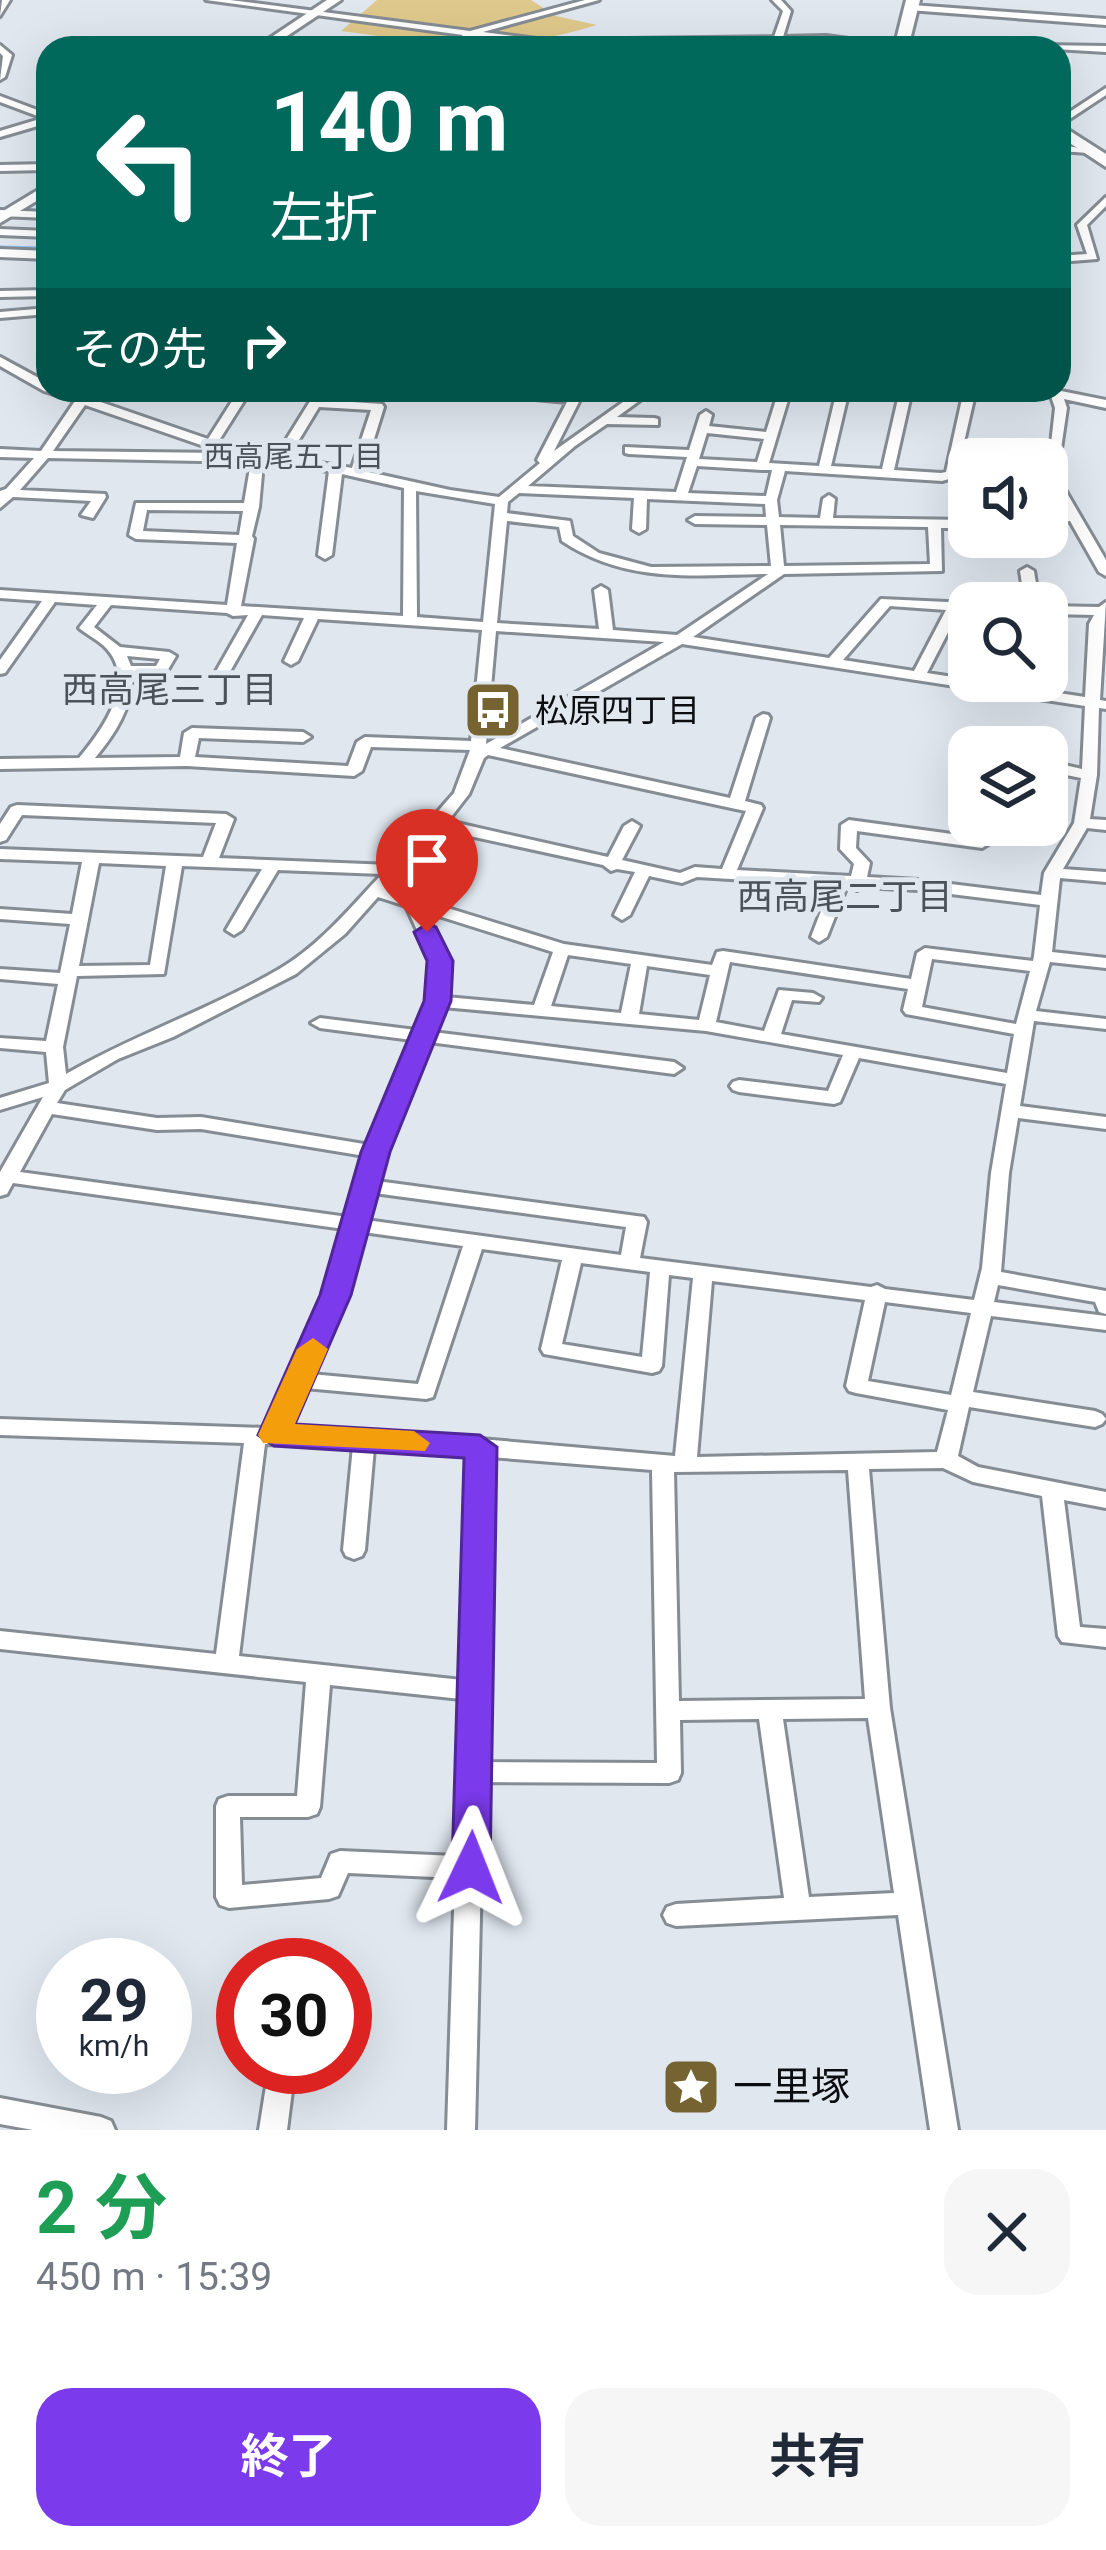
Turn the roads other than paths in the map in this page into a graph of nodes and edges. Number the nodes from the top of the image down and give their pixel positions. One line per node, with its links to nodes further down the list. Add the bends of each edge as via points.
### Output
1 (6, 0): 8 (street)
2 (210, 0): 9 (street)
3 (334, 0): 9 (street)
4 (595, 0): 12 (street)
5 (776, 0): 16 (street, via 787,11)
6 (1034, 0): 10 (street)
7 (912, 4): 10 (street); 17 (main road)
8 (0, 13)
9 (314, 14): 12 (street); 13 (street)
10 (1027, 16): 11 (street)
11 (1106, 22)
12 (474, 32): 14 (street); 15 (street)
13 (280, 36)
14 (468, 36)
15 (500, 36)
16 (779, 36)
17 (903, 36)
18 (0, 48): 21 (street, via 8,55)
19 (1071, 49): 20 (street)
20 (1106, 50)
21 (0, 77)
22 (1106, 91): 25 (street)
23 (0, 99): 24 (street)
24 (36, 113)
25 (1071, 117)
26 (36, 122): 27 (street)
27 (0, 134)
28 (1071, 136): 30 (main road)
29 (1071, 149): 30 (street)
30 (1089, 150): 31 (main road)
31 (1106, 162)
32 (0, 165): 33 (street)
33 (36, 167)
34 (36, 195): 37 (street)
35 (1106, 200): 42 (street, via 1082,225 1093,256)
36 (36, 213): 37 (street)
37 (3, 215)
38 (0, 232): 39 (street)
39 (36, 234)
40 (0, 253): 41 (street)
41 (36, 254)
42 (1071, 258)
43 (36, 293): 44 (street)
44 (0, 294)
45 (36, 312): 46 (street)
46 (0, 315)
47 (0, 362): 48 (street)
48 (36, 381)
49 (1071, 395): 61 (street)
50 (80, 402): 68 (street)
51 (107, 402): 65 (street)
52 (237, 402): 65 (street)
53 (573, 402): 74 (street)
54 (631, 402): 62 (street)
55 (781, 402): 64 (street)
56 (840, 402): 76 (street)
57 (903, 402): 78 (street)
58 (967, 402): 78 (street, via 952,474)
59 (1058, 402): 89 (street, via 1051,476)
60 (313, 403): 71 (street); 77 (street, via 378,407)
61 (1106, 404)
62 (605, 420): 63 (street); 74 (street)
63 (654, 422)
64 (769, 436): 69 (street, via 703,422); 72 (street)
65 (212, 442): 70 (street)
66 (629, 450): 69 (street)
67 (0, 453): 68 (street)
68 (44, 455): 70 (street); 82 (street)
69 (693, 458): 72 (street); 81 (street)
70 (257, 461): 71 (street); 86 (street)
71 (279, 462): 73 (street)
72 (762, 466): 75 (street)
73 (336, 468): 77 (street); 97 (street)
74 (538, 468): 85 (street)
75 (778, 468): 76 (street); 84 (street)
76 (824, 470): 78 (street)
77 (358, 471): 79 (street)
78 (887, 474)
79 (410, 484): 85 (street); 112 (street)
80 (641, 494): 81 (street); 85 (street); 95 (street)
81 (681, 496): 84 (street)
82 (3, 497): 87 (street, via 100,496)
83 (829, 499): 91 (street)
84 (771, 500): 94 (street)
85 (505, 502): 98 (street, via 566,524 567,538 594,556 651,571); 113 (street)
86 (253, 507): 96 (street); 96 (street, via 140,506 136,535)
87 (88, 515)
88 (1068, 517): 89 (street)
89 (1072, 517): 100 (street)
90 (694, 520): 94 (street)
91 (826, 523): 92 (street); 94 (street)
92 (934, 524): 93 (street); 98 (street, via 937,568)
93 (948, 524)
94 (774, 525): 98 (street)
95 (639, 529)
96 (247, 538): 109 (street)
97 (325, 555)
98 (778, 570): 116 (street)
99 (1027, 571): 101 (street)
100 (1106, 572)
101 (1029, 582)
102 (601, 590): 115 (street)
103 (0, 594): 104 (street)
104 (50, 599): 105 (street); 118 (street)
105 (106, 604): 109 (street); 119 (street, via 86,628)
106 (948, 606): 121 (street, via 886,602)
107 (1103, 609): 108 (street); 128 (street)
108 (1068, 610)
109 (233, 612): 110 (street)
110 (256, 614): 111 (street); 124 (street)
111 (312, 617): 112 (street); 120 (street)
112 (410, 623): 113 (street)
113 (490, 628): 115 (street); 131 (street)
114 (948, 629): 125 (street)
115 (606, 632): 116 (street)
116 (680, 639): 121 (street); 131 (street)
117 (0, 640): 118 (street)
118 (19, 643): 122 (street)
119 (117, 651): 123 (street); 123 (street, via 169,656 161,670)
120 (291, 661)
121 (833, 662): 125 (street)
122 (0, 670)
123 (124, 670): 133 (street, via 125,703)
124 (221, 675)
125 (918, 677): 126 (street)
126 (948, 680)
127 (1068, 698): 128 (street)
128 (1098, 704): 136 (street)
129 (763, 718): 137 (street)
130 (303, 737): 132 (street, via 192,733)
131 (481, 750): 132 (street, via 365,742 354,772); 137 (street); 139 (street)
132 (187, 761): 133 (street)
133 (84, 762): 134 (street)
134 (0, 764)
135 (1068, 770): 136 (street)
136 (1089, 775): 138 (street)
137 (736, 803): 153 (street, via 755,808)
138 (1082, 823): 140 (street); 152 (street)
139 (439, 824): 148 (street); 150 (street)
140 (1106, 825)
141 (632, 826): 148 (street)
142 (0, 837): 147 (street, via 17,810 226,819)
143 (948, 839): 155 (street, via 849,825 848,849 862,862)
144 (0, 854): 145 (street)
145 (91, 860): 146 (street); 163 (street)
146 (174, 863): 147 (street); 172 (street, via 158,970)
147 (209, 865): 149 (street)
148 (611, 866): 151 (street)
149 (272, 867): 150 (street); 164 (street)
150 (396, 870): 157 (street)
151 (643, 872): 153 (street); 162 (street)
152 (1052, 873): 154 (street); 158 (street)
153 (727, 874): 155 (street)
154 (1106, 877)
155 (848, 885): 156 (street); 165 (street)
156 (925, 886): 158 (street); 160 (street)
157 (376, 891): 159 (street); 190 (street, via 290,970)
158 (1047, 901): 168 (street)
159 (413, 903): 166 (street); 175 (street, via 440,961)
160 (919, 908)
161 (0, 914): 163 (street)
162 (622, 915)
163 (79, 920): 172 (street)
164 (234, 930)
165 (819, 937)
166 (562, 949): 167 (street); 176 (street)
167 (640, 960): 170 (street); 177 (street)
168 (1042, 962): 169 (street); 173 (street, via 925,953); 179 (street)
169 (1106, 963)
170 (719, 971): 173 (street, via 723,956); 181 (street)
171 (0, 974): 172 (street)
172 (67, 975): 185 (street)
173 (918, 985): 179 (street, via 912,1010)
174 (813, 998): 182 (street, via 785,994)
175 (437, 1001): 176 (street); 183 (street)
176 (541, 1011): 177 (street)
177 (629, 1019): 181 (street)
178 (320, 1023): 183 (street)
179 (1025, 1023): 180 (street); 188 (street)
180 (1106, 1024)
181 (706, 1027): 182 (street)
182 (771, 1038): 186 (street)
183 (422, 1040): 187 (street); 195 (street)
184 (0, 1043): 185 (street)
185 (54, 1048): 190 (street)
186 (853, 1052): 188 (street); 189 (street, via 834,1098)
187 (674, 1067)
188 (1017, 1080): 193 (street)
189 (740, 1086)
190 (58, 1087): 191 (street); 192 (street)
191 (0, 1104)
192 (49, 1108): 195 (street); 196 (street)
193 (1011, 1111): 194 (street); 204 (street)
194 (1106, 1123)
195 (376, 1152): 197 (street)
196 (3, 1183): 198 (street)
197 (366, 1186): 198 (street); 201 (street, via 637,1222)
198 (357, 1224): 199 (street); 209 (street)
199 (474, 1242): 200 (street); 209 (street, via 426,1392)
200 (572, 1256): 201 (street); 202 (street, via 550,1348 652,1366)
201 (629, 1263): 202 (street)
202 (660, 1268): 203 (street)
203 (703, 1274): 205 (street); 218 (street)
204 (989, 1277): 206 (street); 207 (street, via 1104,1297)
205 (877, 1292): 206 (street); 210 (street, via 856,1386)
206 (982, 1306): 208 (street); 210 (street)
207 (1106, 1307)
208 (1106, 1323)
209 (300, 1380): 213 (street)
210 (960, 1401): 211 (street); 216 (street)
211 (1096, 1419)
212 (0, 1427): 213 (street)
213 (265, 1434): 214 (street); 224 (street)
214 (364, 1439): 215 (street); 221 (street)
215 (480, 1447): 218 (street); 226 (street)
216 (946, 1460): 217 (street); 219 (street, via 973,1474)
217 (858, 1461): 218 (street); 227 (street)
218 (674, 1464): 229 (street)
219 (1052, 1490): 220 (street); 222 (street, via 1070,1636)
220 (1106, 1500)
221 (354, 1550)
222 (1106, 1638)
223 (0, 1640): 224 (street)
224 (227, 1662): 225 (street)
225 (319, 1673): 226 (street); 231 (street, via 308,1807 228,1806 229,1897 329,1888 340,1862)
226 (472, 1690): 230 (street)
227 (878, 1708): 228 (street); 232 (street)
228 (770, 1710): 229 (street); 233 (street)
229 (668, 1711): 230 (street, via 669,1773)
230 (474, 1772): 231 (street)
231 (471, 1868): 239 (street)
232 (909, 1903): 233 (street); 240 (street)
233 (798, 1909): 234 (street)
234 (676, 1916)
235 (278, 2094): 238 (street)
236 (0, 2111): 237 (street)
237 (101, 2130)
238 (273, 2130)
239 (461, 2130)
240 (944, 2130)

